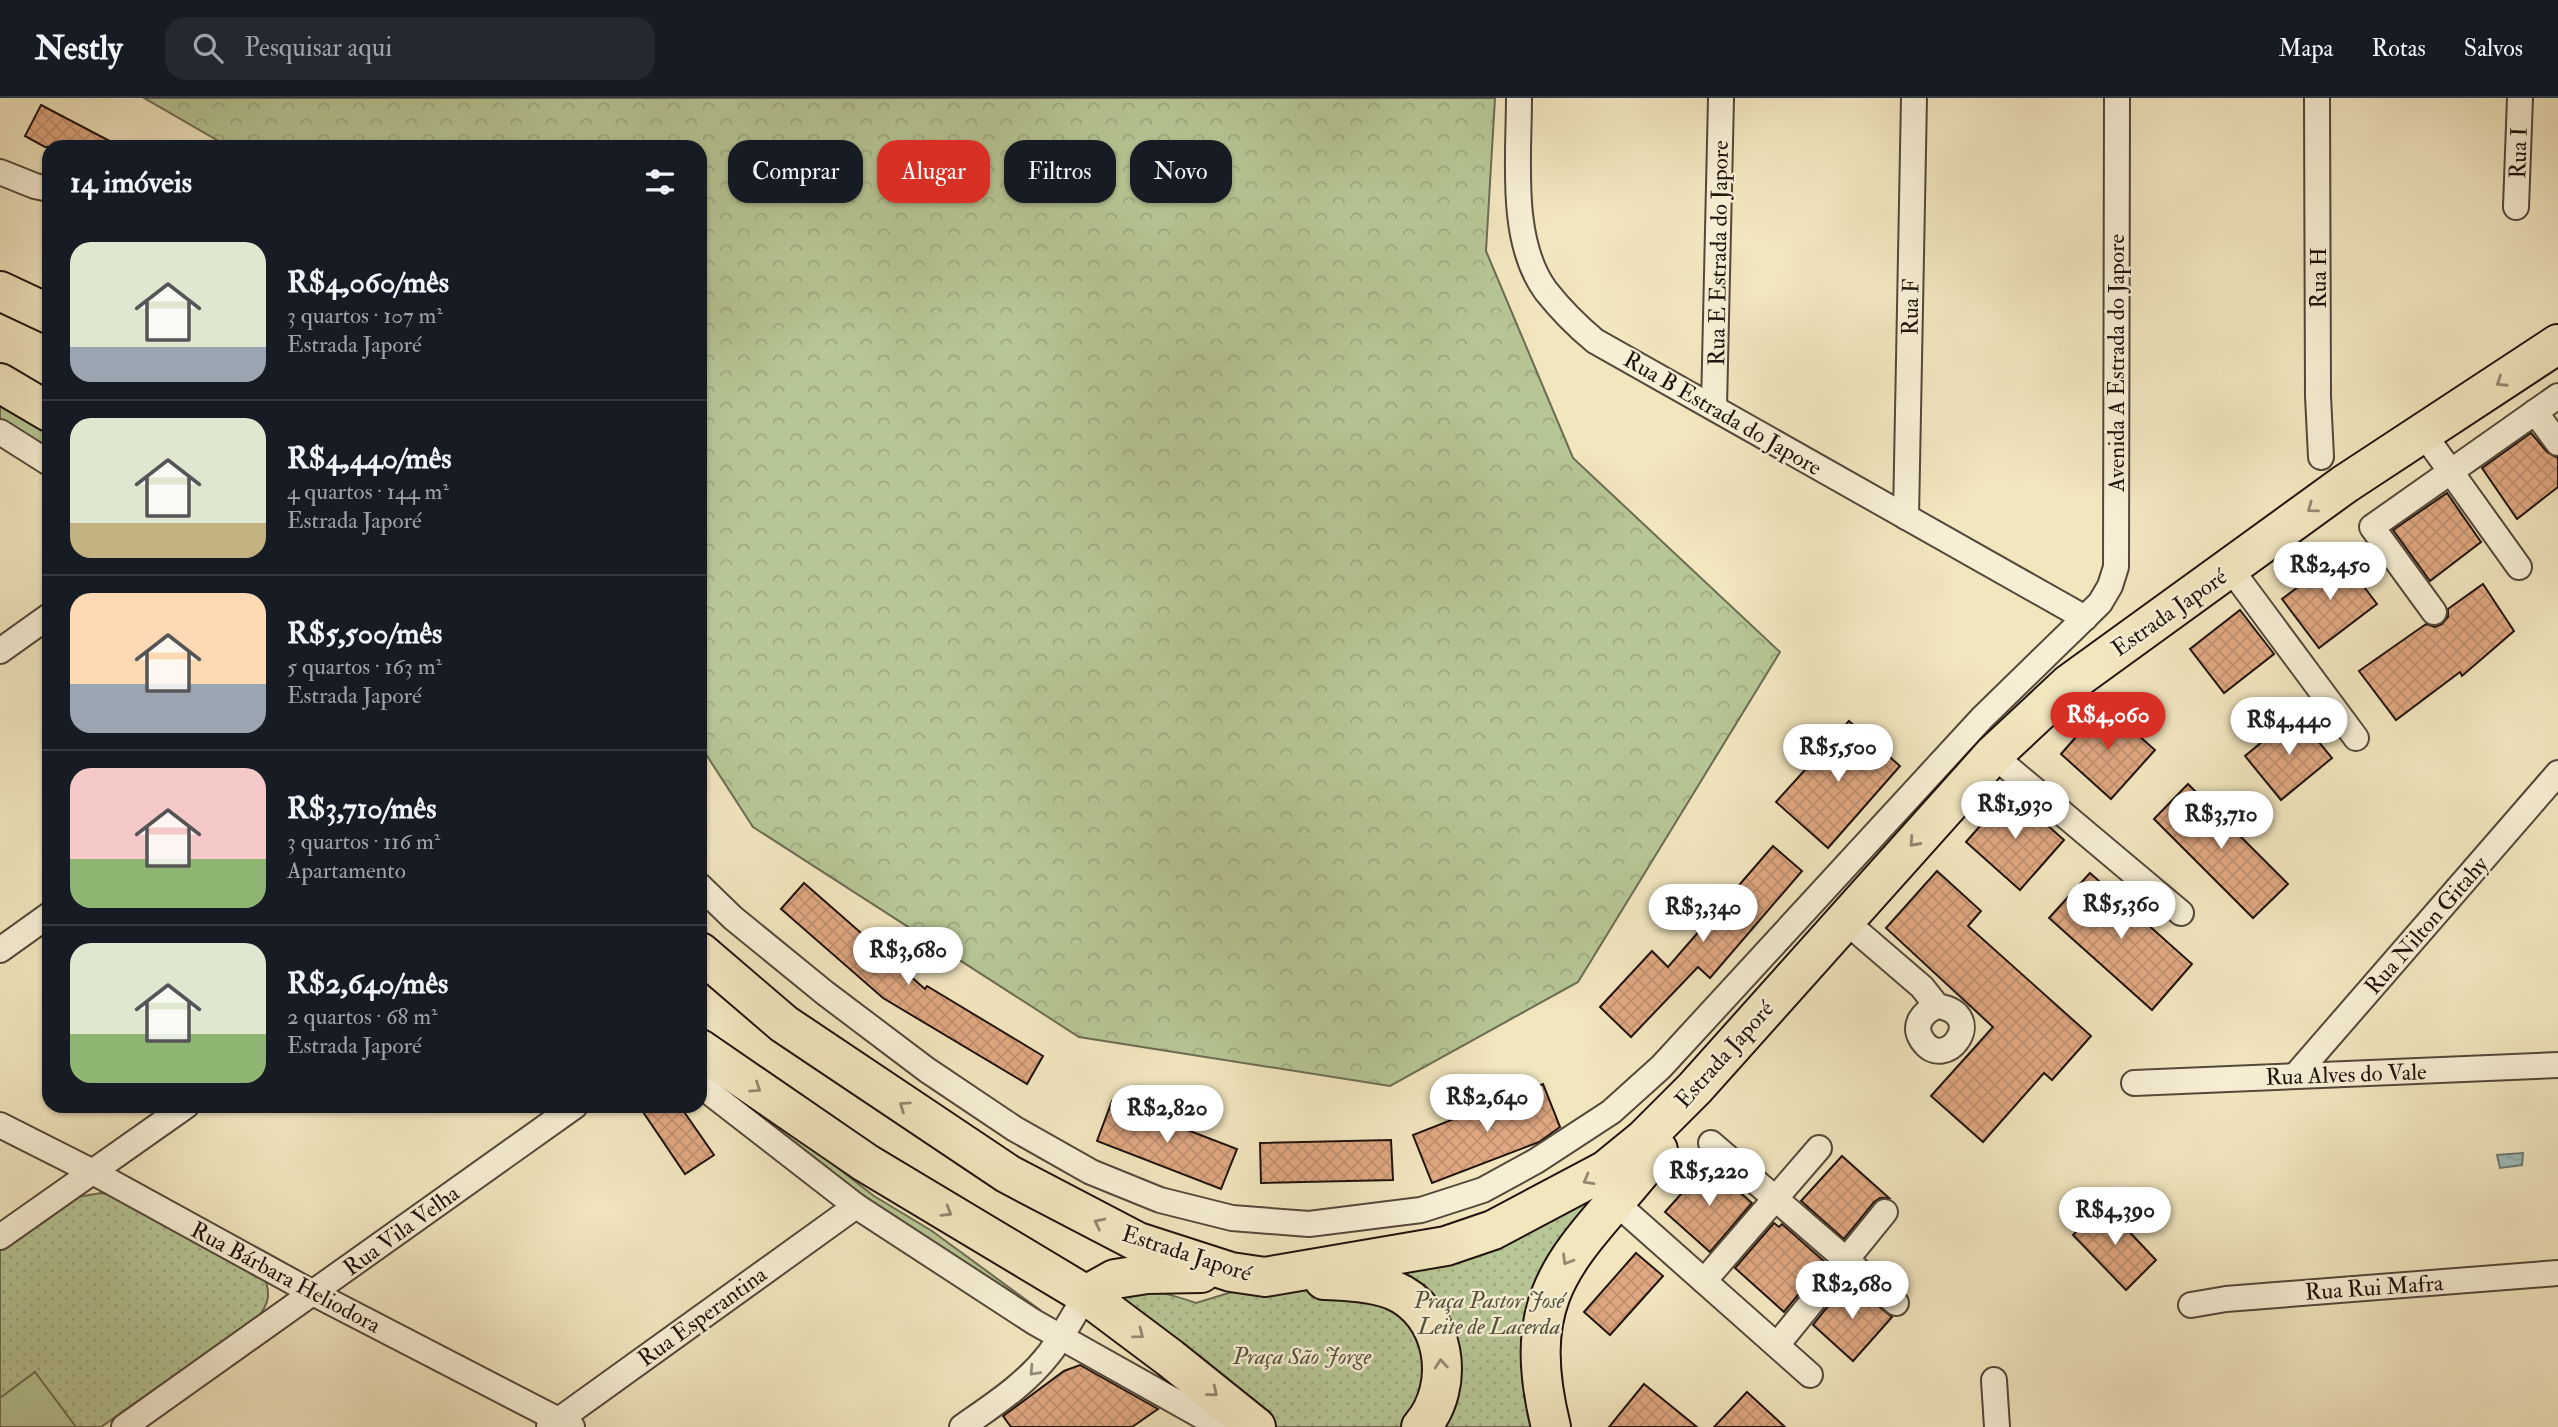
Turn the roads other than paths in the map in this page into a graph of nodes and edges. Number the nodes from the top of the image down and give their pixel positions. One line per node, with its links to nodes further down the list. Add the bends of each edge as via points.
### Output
1 (1520, 98): 15 (street, Rua B Estrada do Japore, via 1522,237 1545,290 1595,341)
2 (1721, 98): 15 (street, Rua E Estrada do Japore)
3 (1914, 98): 24 (street, Rua F)
4 (2117, 98): 28 (street, Avenida A Estrada do Japore, via 2116,567 2105,595)
5 (2317, 98): 21 (street, Rua H)
6 (2519, 98): 9 (street, Rua I)
7 (0, 172): 8 (street)
8 (42, 188)
9 (2516, 207)
10 (0, 290): 11 (main road)
11 (42, 311)
12 (2558, 344): 19 (main road, Estrada Japoré, one-way to 19)
13 (0, 383): 16 (main road)
14 (2558, 396): 17 (street)
15 (1714, 407): 24 (street, Rua B Estrada do Japore)
16 (42, 408)
17 (2535, 412): 20 (street); 23 (street)
18 (0, 432): 22 (street)
19 (2423, 433): 23 (street); 26 (main road, Estrada Japoré, one-way to 26)
20 (2558, 443)
21 (2321, 457)
22 (42, 459)
23 (2450, 470): 25 (street); 27 (street, via 2372,527)
24 (1906, 517): 28 (street, Rua B Estrada do Japore)
25 (2519, 567)
26 (2230, 568): 31 (street); 32 (main road, Estrada Japoré, via 2069,684)
27 (2434, 612)
28 (2085, 618): 34 (street, Avenida A Estrada do Japore, via 1982,718 1661,1067 1611,1112 1483,1190 1422,1210 1309,1224 1232,1218 1160,1200 1091,1172 1015,1129 927,1070 825,993)
29 (42, 621): 30 (street)
30 (0, 651)
31 (2356, 738)
32 (1993, 755): 35 (street); 37 (main road, Estrada Japoré, one-way to 37)
33 (2558, 773): 43 (street, Rua Nilton Gitahy)
34 (707, 893)
35 (2181, 913)
36 (42, 920): 38 (street)
37 (1844, 920): 40 (street); 45 (main road, Estrada Japoré)
38 (0, 950)
39 (707, 959): 60 (main road, Estrada Japoré, one-way to 39, via 1138,1242 1008,1174 784,1024)
40 (1937, 1006)
41 (707, 1054): 63 (main road, one-way to 63, via 866,1163)
42 (2558, 1065): 43 (street, Rua Alves do Vale)
43 (2295, 1076): 44 (street, Rua Alves do Vale)
44 (2134, 1083)
45 (1695, 1088): 54 (main road, via 1674,1129); 60 (main road, Estrada Japoré, one-way to 60, via 1606,1170 1493,1230 1422,1251)
46 (707, 1090): 55 (street)
47 (176, 1113): 52 (street)
48 (565, 1113): 62 (street, Rua Vila Velha)
49 (0, 1125): 52 (street, Rua Bárbara Heliodora)
50 (1711, 1143): 53 (street)
51 (1819, 1148): 53 (street)
52 (91, 1171): 57 (street); 62 (street, Rua Bárbara Heliodora)
53 (1774, 1200): 58 (street); 61 (street)
54 (1615, 1202): 61 (street); 76 (main road, one-way to 76, via 1573,1250 1543,1314 1539,1357)
55 (856, 1206): 66 (street); 70 (street, Rua Esperantina)
56 (1885, 1212): 58 (street)
57 (0, 1237)
58 (1846, 1258): 64 (street); 67 (street)
59 (2558, 1273): 65 (street, Rua Rui Mafra, via 2226,1299)
60 (1248, 1275): 63 (main road, via 1147,1274 1115,1279); 75 (main road, one-way to 60, via 1441,1393 1443,1367 1438,1341 1412,1300 1369,1284)
61 (1704, 1281): 67 (street)
62 (313, 1293): 70 (street, Rua Bárbara Heliodora); 71 (street, Rua Vila Velha)
63 (1086, 1295): 66 (street); 74 (main road, one-way to 74)
64 (1896, 1303)
65 (2191, 1306)
66 (1059, 1336): 72 (street, one-way to 72, via 1051,1352 1018,1387); 73 (street)
67 (1777, 1345): 68 (street)
68 (1810, 1375)
69 (1994, 1380): 77 (street)
70 (560, 1425)
71 (124, 1427)
72 (962, 1427)
73 (1220, 1427)
74 (1256, 1427)
75 (1421, 1427)
76 (1551, 1427)
77 (1997, 1427)

